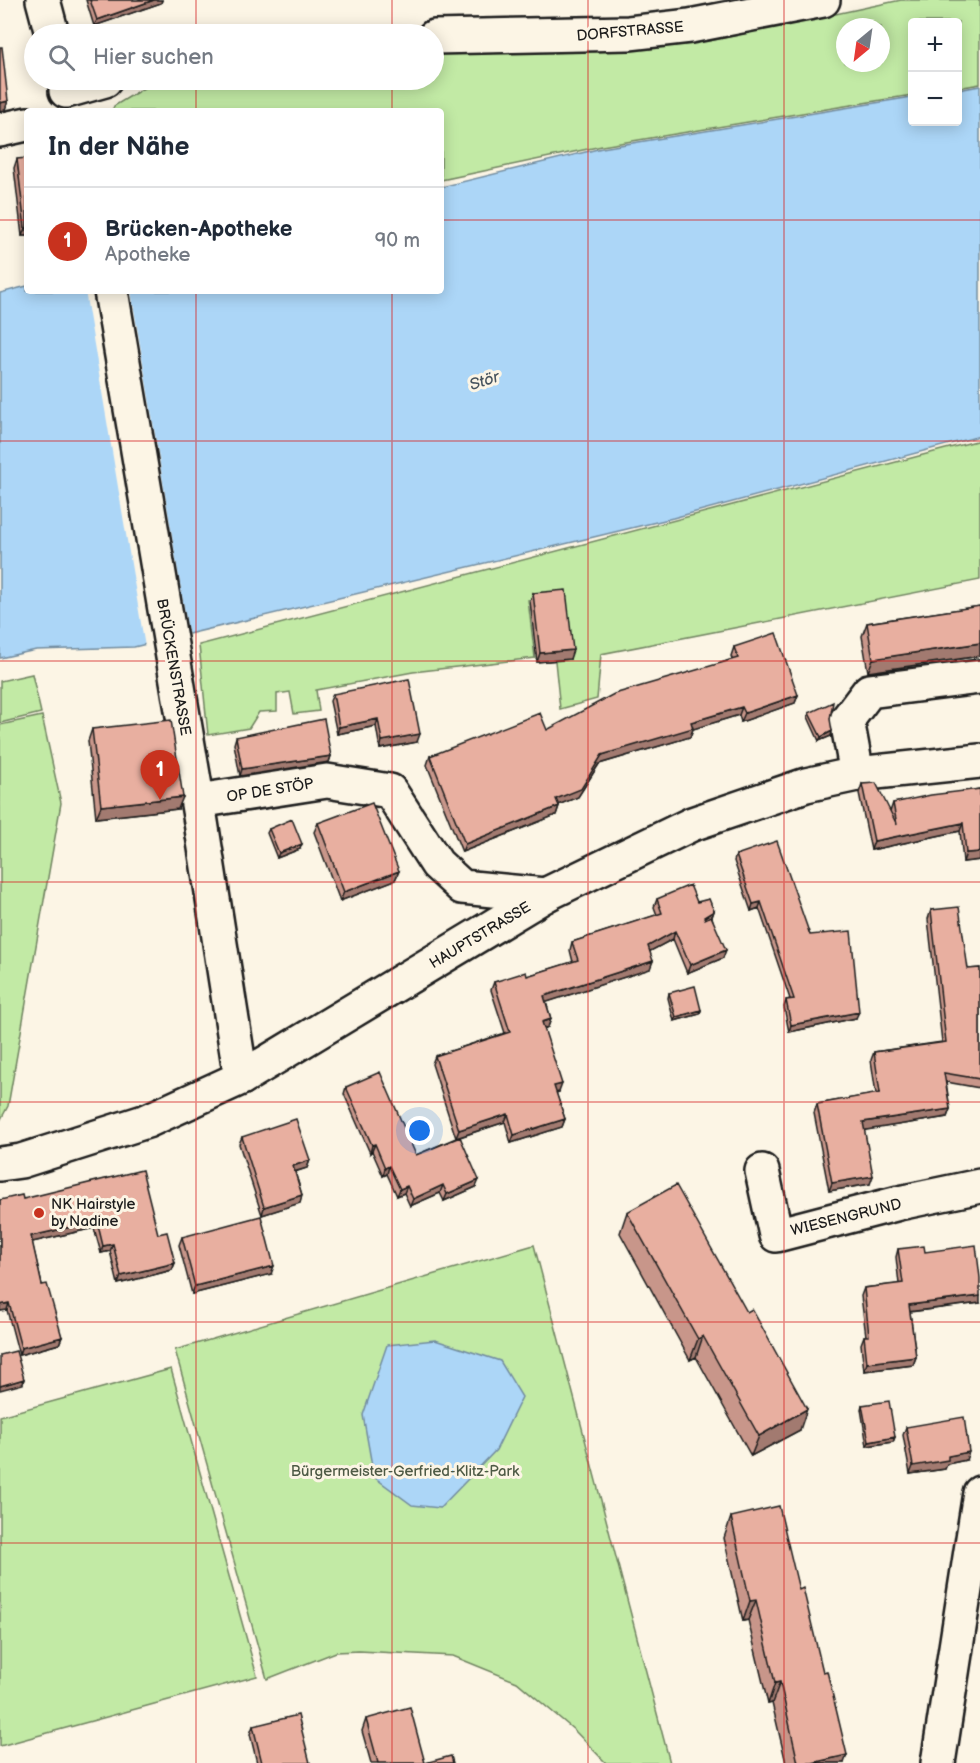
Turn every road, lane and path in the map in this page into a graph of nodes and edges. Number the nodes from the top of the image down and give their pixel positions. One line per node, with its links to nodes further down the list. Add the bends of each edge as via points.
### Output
1 (43, 0): 3 (street)
2 (823, 0): 4 (street, DORFSTRASSE, via 690,26 629,33)
3 (49, 24)
4 (444, 37)
5 (24, 125): 6 (street)
6 (0, 130)
7 (112, 294): 11 (street, BRÜCKENSTRASSE)
8 (980, 677): 10 (street, via 869,691 847,720)
9 (980, 761): 10 (street, HAUPTSTRASSE)
10 (857, 774): 12 (street, HAUPTSTRASSE, via 806,785 702,820)
11 (198, 801): 12 (street, OP DE STÖP, via 327,781 390,791 437,864 462,887); 13 (street, BRÜCKENSTRASSE)
12 (545, 895): 13 (street, HAUPTSTRASSE)
13 (242, 1078): 14 (street, HAUPTSTRASSE, via 147,1121 21,1161)
14 (0, 1164)
15 (762, 1172): 16 (street, WIESENGRUND, via 776,1235)
16 (980, 1186)
17 (980, 1493): 18 (street)
18 (938, 1763)

